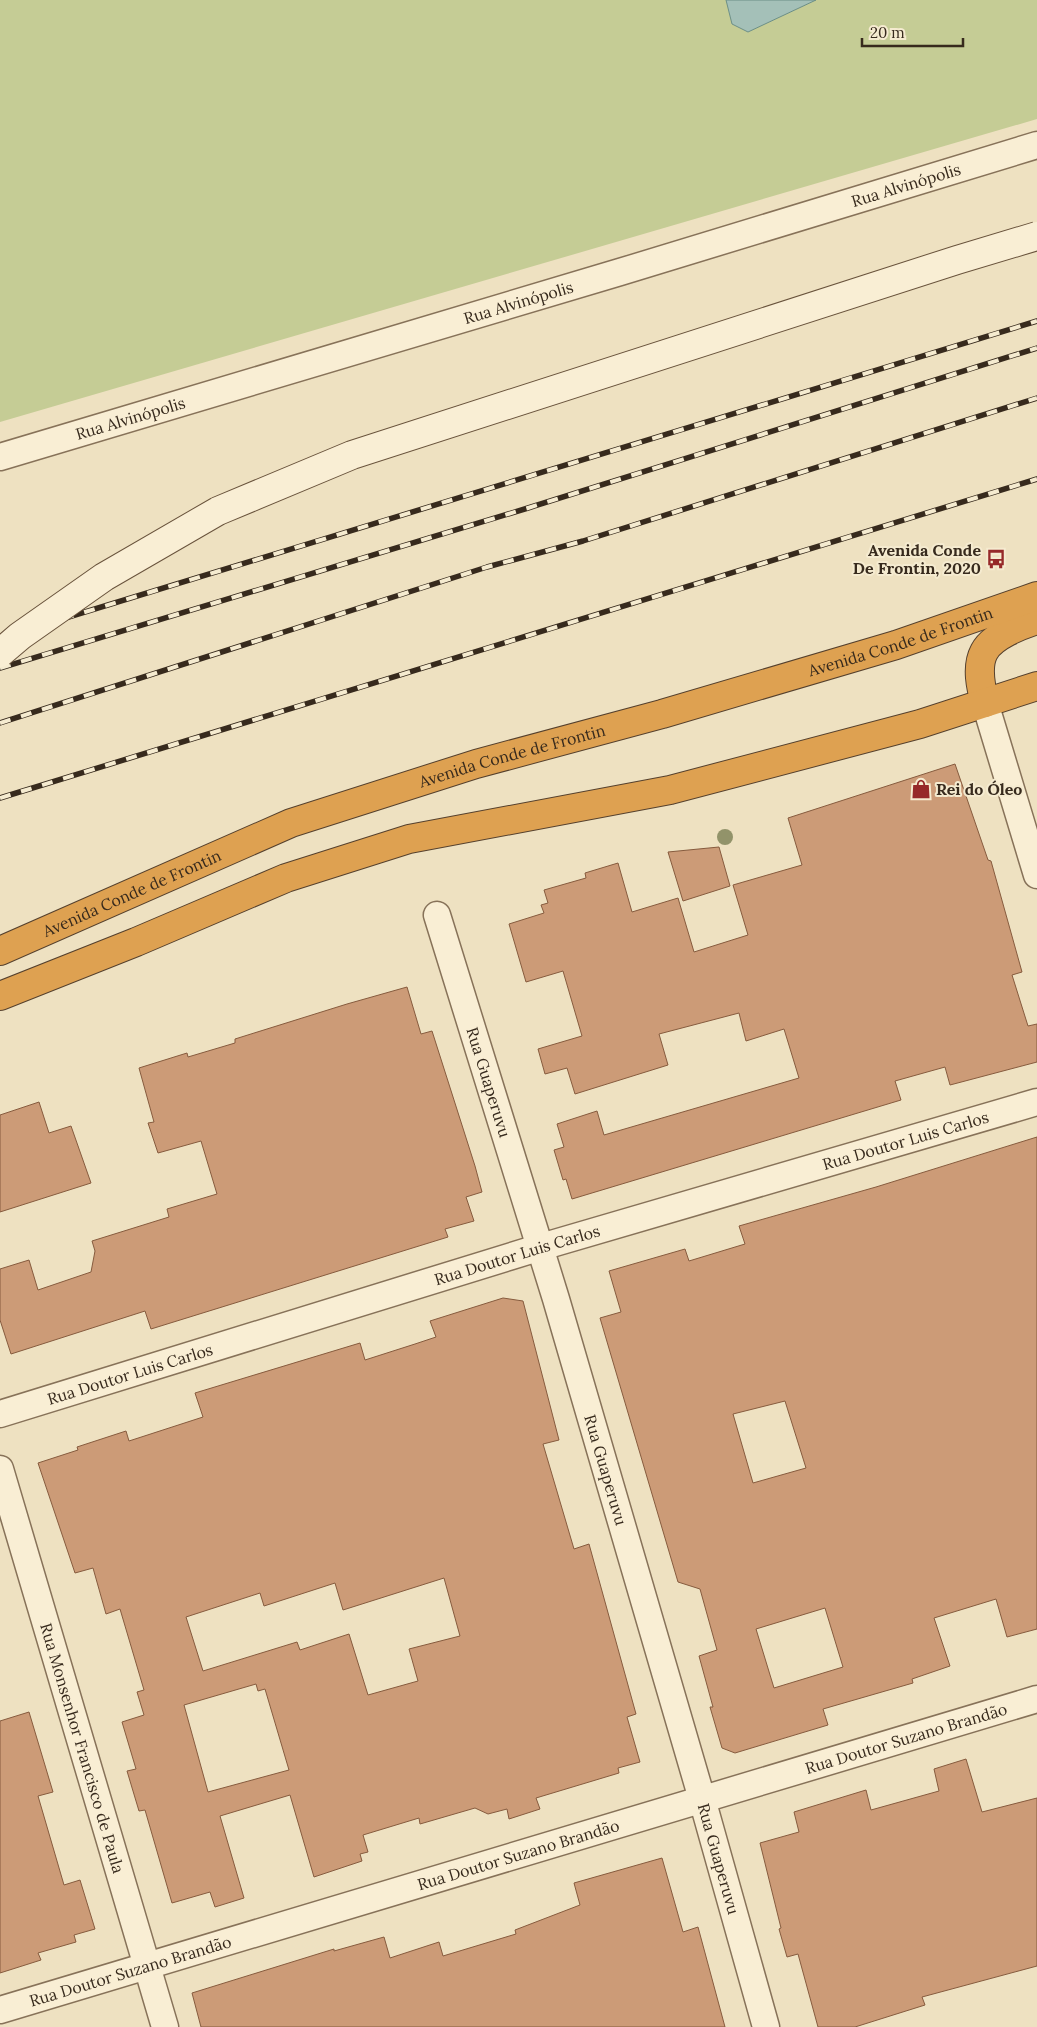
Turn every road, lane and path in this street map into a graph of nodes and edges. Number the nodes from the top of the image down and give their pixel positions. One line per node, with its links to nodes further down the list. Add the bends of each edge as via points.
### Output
1 (1037, 145): 3 (street, Rua Alvinópolis)
2 (1037, 236): 6 (street, bridge, via 352,455 218,511 104,577)
3 (0, 457)
4 (1037, 596): 11 (highway, Avenida Conde de Frontin, via 896,645 662,714 476,764 291,823)
5 (1037, 620): 8 (highway, via 1020,625 984,652 980,682)
6 (0, 652)
7 (1037, 686): 8 (highway)
8 (985, 703): 9 (street); 12 (highway, via 920,724 670,790 409,839 286,878)
9 (1037, 875)
10 (437, 915): 14 (street, Rua Guaperuvu)
11 (0, 951)
12 (0, 996)
13 (1037, 1102): 14 (street, Rua Doutor Luis Carlos)
14 (541, 1247): 15 (street, Rua Doutor Luis Carlos); 18 (street, Rua Guaperuvu)
15 (0, 1414)
16 (0, 1469): 19 (street, Rua Monsenhor Francisco de Paula)
17 (1037, 1699): 18 (street, Rua Doutor Suzano Brandão)
18 (702, 1799): 19 (street, Rua Doutor Suzano Brandão); 22 (street, Rua Guaperuvu)
19 (147, 1965): 20 (street, Rua Doutor Suzano Brandão); 21 (street, Rua Monsenhor Francisco de Paula)
20 (0, 2010)
21 (165, 2027)
22 (766, 2027)

